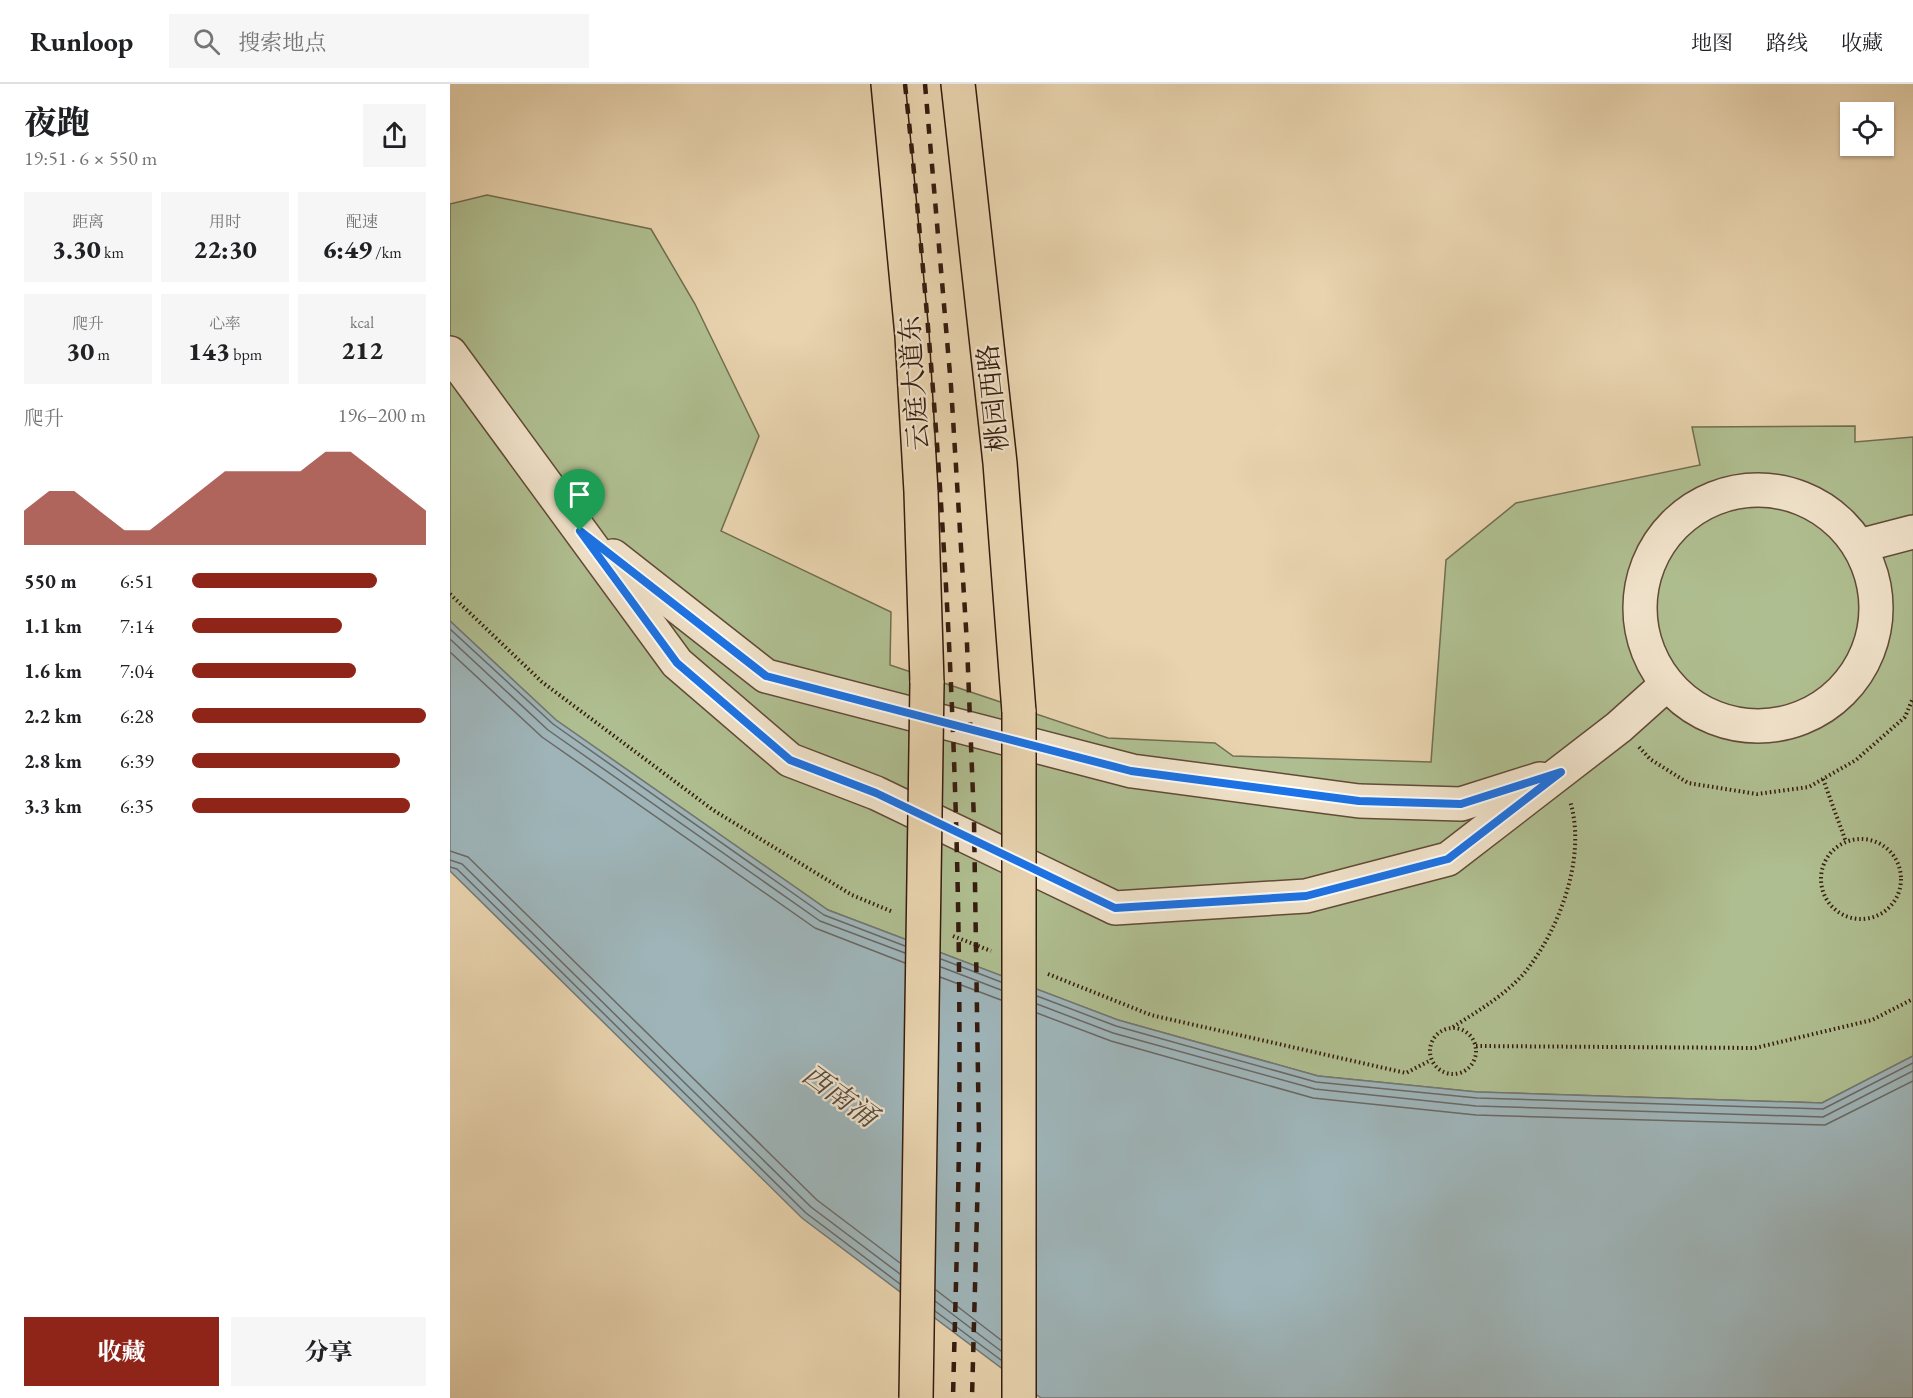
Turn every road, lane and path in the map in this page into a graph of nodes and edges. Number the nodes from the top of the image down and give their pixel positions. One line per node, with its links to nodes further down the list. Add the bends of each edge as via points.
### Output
1 (888, 84): 16 (main road, 云庭大道东, bridge, via 912,336 927,683)
2 (958, 84): 17 (main road, 桃园西路, bridge, via 1000,463 1019,712)
3 (450, 353): 4 (street)
4 (580, 531): 10 (street, via 766,676 1131,771 1359,801 1461,804); 10 (street, via 677,663 790,760 876,793 1115,908 1306,896 1448,859)
5 (1913, 532): 6 (street)
6 (1859, 546): 7 (street, via 1873,583 1876,622 1865,660 1842,692 1810,715 1773,726 1743,725 1697,710); 7 (street, via 1833,517 1790,495 1762,490 1723,494 1688,512 1661,539 1644,574 1639,613 1647,650)
7 (1667, 684): 9 (street)
8 (1913, 698): 11 (path, via 1905,717 1856,760)
9 (1619, 727): 10 (street); 11 (path, via 1650,759 1688,783 1757,794 1809,787)
10 (1561, 772): 14 (path, via 1574,813 1573,871 1559,917 1526,971 1488,1005)
11 (1823, 779): 12 (path)
12 (1846, 842): 12 (path, via 1858,839 1884,846 1899,868 1898,894 1880,914 1855,919 1833,907 1825,896 1822,871 1835,849)
13 (1913, 999): 15 (path, via 1872,1020 1755,1048)
14 (1453, 1027): 15 (path, via 1468,1032); 15 (path, via 1433,1038 1430,1053 1436,1067 1448,1074 1464,1072 1474,1061)
15 (1476, 1046)
16 (916, 1398)
17 (1019, 1398)

